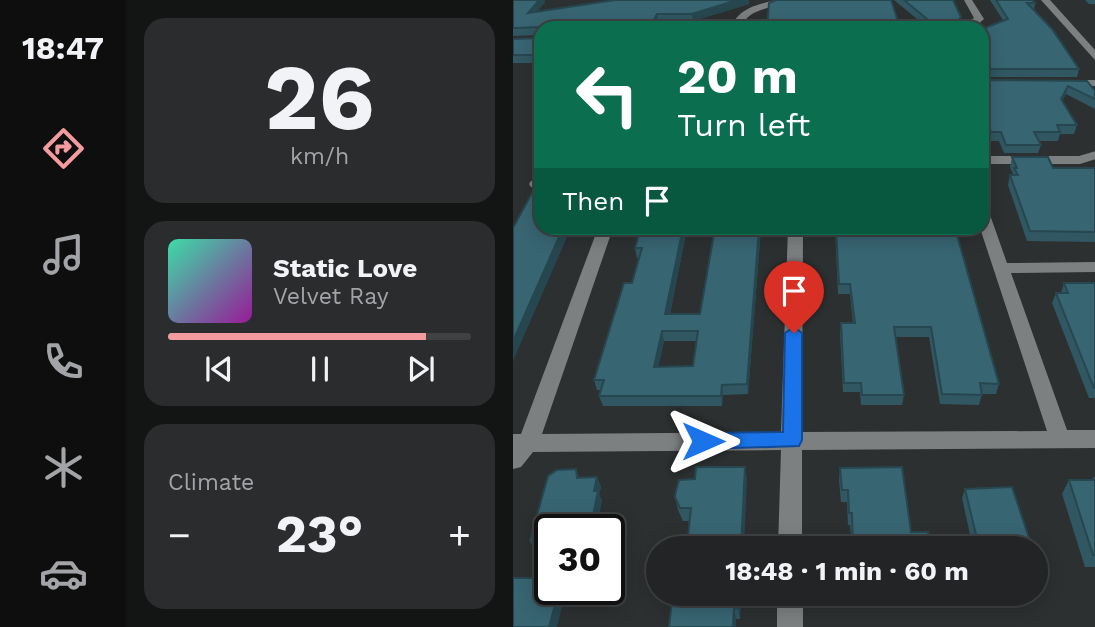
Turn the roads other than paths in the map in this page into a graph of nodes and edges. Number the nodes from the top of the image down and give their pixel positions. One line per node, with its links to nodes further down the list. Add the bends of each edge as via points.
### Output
1 (784, 0): 4 (street, via 744,13)
2 (968, 0): 5 (street, via 979,19)
3 (1045, 0): 6 (street)
4 (737, 21)
5 (976, 21)
6 (1095, 58)
7 (1057, 83): 8 (street)
8 (1095, 83)
9 (1095, 155): 10 (street, via 1080,160)
10 (989, 160)
11 (989, 233): 15 (street)
12 (602, 235): 19 (street)
13 (795, 235): 18 (street)
14 (1095, 267): 15 (street)
15 (1001, 268): 16 (street)
16 (1060, 439): 17 (street); 18 (street)
17 (1095, 439)
18 (792, 440): 19 (street); 21 (street)
19 (521, 443): 20 (street)
20 (513, 460)
21 (790, 536)
22 (790, 606): 23 (street)
23 (790, 627)

